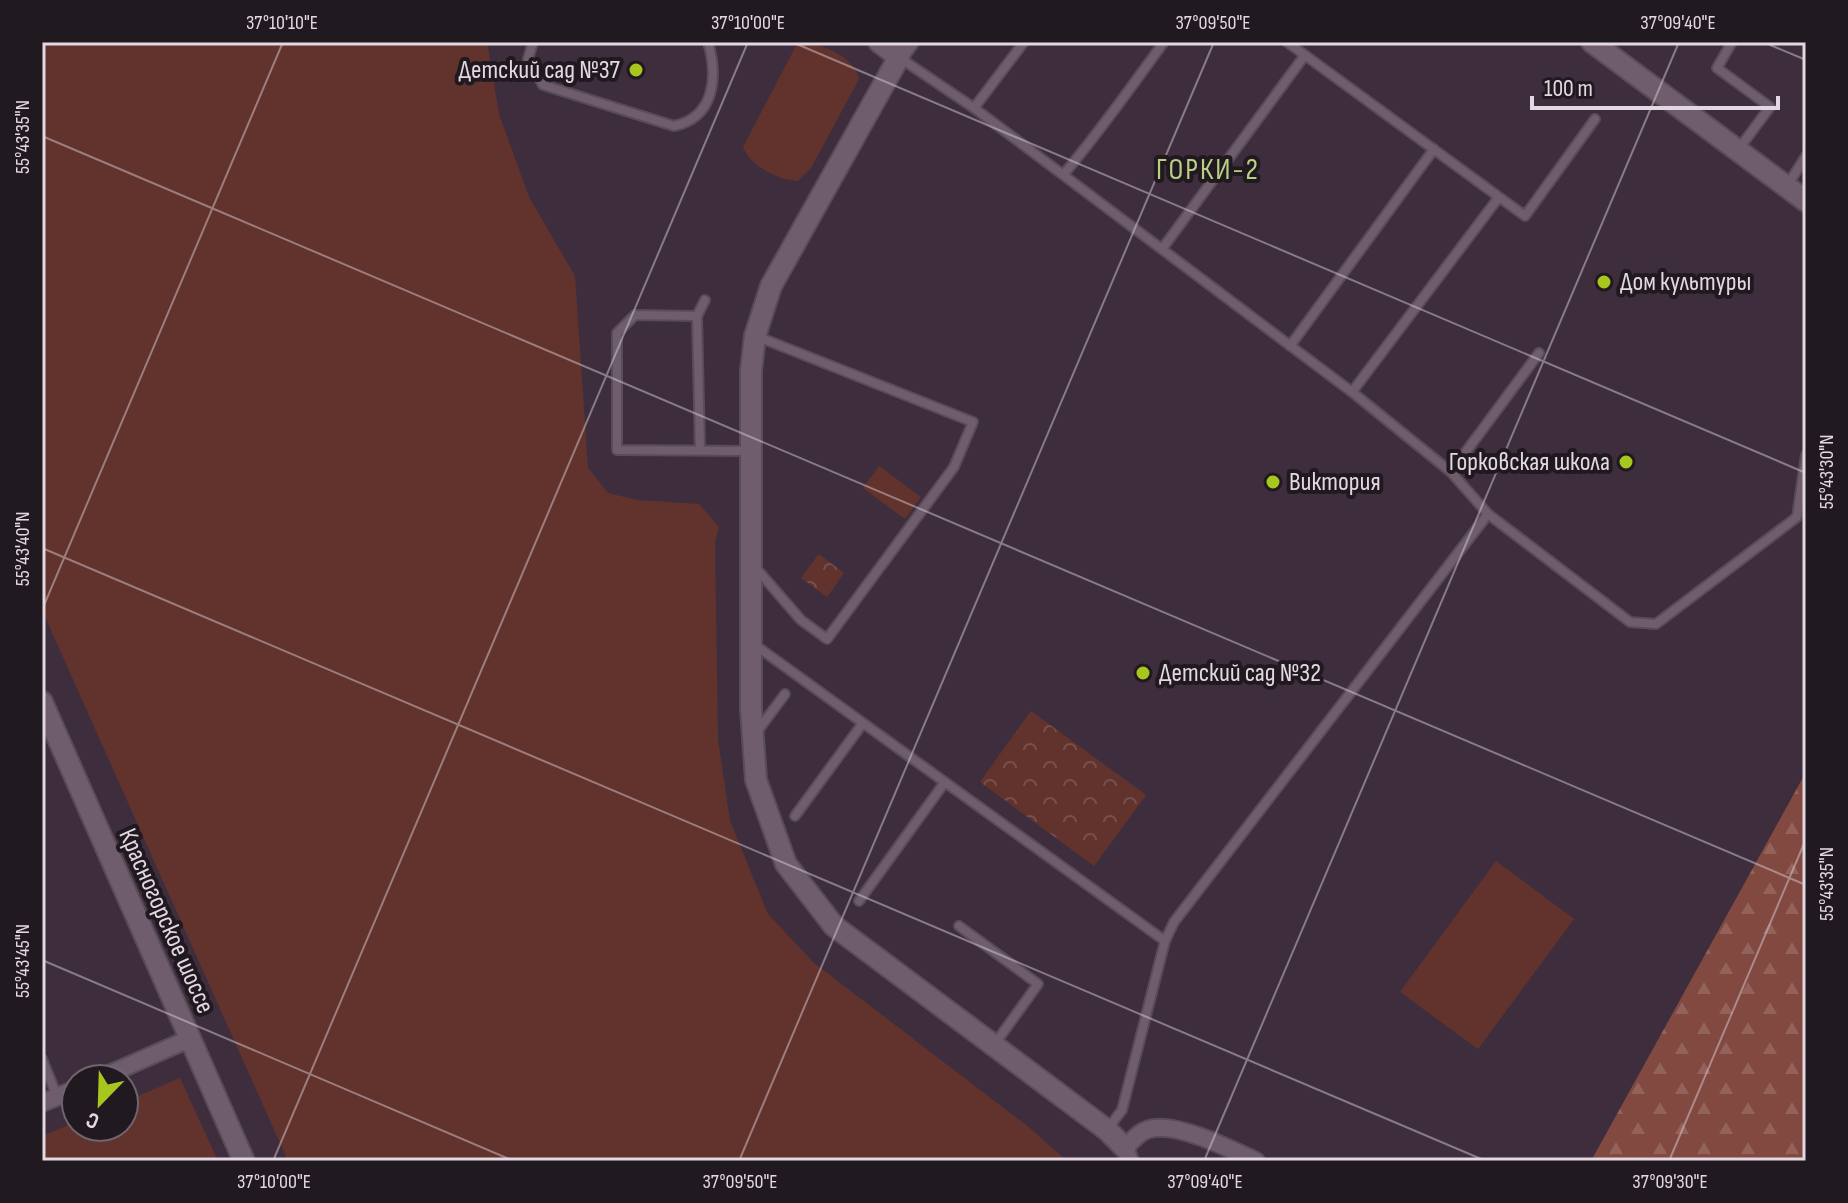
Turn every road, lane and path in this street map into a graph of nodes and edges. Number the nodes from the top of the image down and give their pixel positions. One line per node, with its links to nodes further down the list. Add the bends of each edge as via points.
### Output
1 (533, 42): 2 (lane, via 528,59 543,85 674,126 692,122 703,112 715,68)
2 (708, 42)
3 (879, 42): 9 (street)
4 (1024, 42): 11 (lane)
5 (1164, 42): 16 (lane)
6 (1287, 42): 10 (lane)
7 (1592, 42): 14 (street)
8 (1732, 42): 14 (lane, via 1717,68 1770,107)
9 (905, 50): 11 (lane); 23 (street, via 781,266)
10 (1305, 55): 13 (lane); 20 (lane)
11 (974, 108): 16 (lane)
12 (1595, 119): 18 (lane, via 1525,216)
13 (1434, 149): 18 (lane); 24 (lane)
14 (1738, 150): 17 (street)
15 (1806, 156): 17 (lane)
16 (1063, 175): 20 (lane)
17 (1787, 187): 19 (street)
18 (1499, 197): 26 (lane)
19 (1806, 201)
20 (1162, 249): 24 (lane)
21 (705, 300): 22 (lane)
22 (697, 316): 27 (lane); 27 (lane, via 635,315 617,333 617,450)
23 (755, 336): 28 (street); 32 (lane, via 973,422 954,467 827,639 801,620)
24 (1290, 346): 26 (lane)
25 (1539, 353): 30 (lane)
26 (1352, 392): 30 (lane)
27 (700, 450): 28 (lane)
28 (751, 451): 32 (street)
29 (1806, 455): 31 (lane, via 1797,517 1656,624 1630,622)
30 (1451, 472): 31 (lane)
31 (1488, 514): 42 (lane, via 1174,922)
32 (751, 562): 33 (street)
33 (751, 642): 36 (lane); 37 (street)
34 (785, 694): 37 (lane)
35 (42, 702): 43 (street, Красногорское шоссе)
36 (863, 723): 38 (lane); 39 (lane)
37 (753, 737): 44 (street, via 756,780 786,864 834,926)
38 (945, 782): 40 (lane); 42 (lane)
39 (795, 816)
40 (859, 901)
41 (959, 926): 44 (lane, via 1038,984)
42 (1165, 941): 48 (lane, via 1122,1110)
43 (189, 1039): 46 (street); 50 (street, Красногорское шоссе)
44 (993, 1045): 48 (street)
45 (42, 1059): 47 (lane)
46 (134, 1063)
47 (50, 1100)
48 (1107, 1130): 49 (street)
49 (1128, 1154): 51 (street, via 1139,1132 1156,1127 1196,1136)
50 (244, 1161)
51 (1256, 1161)

